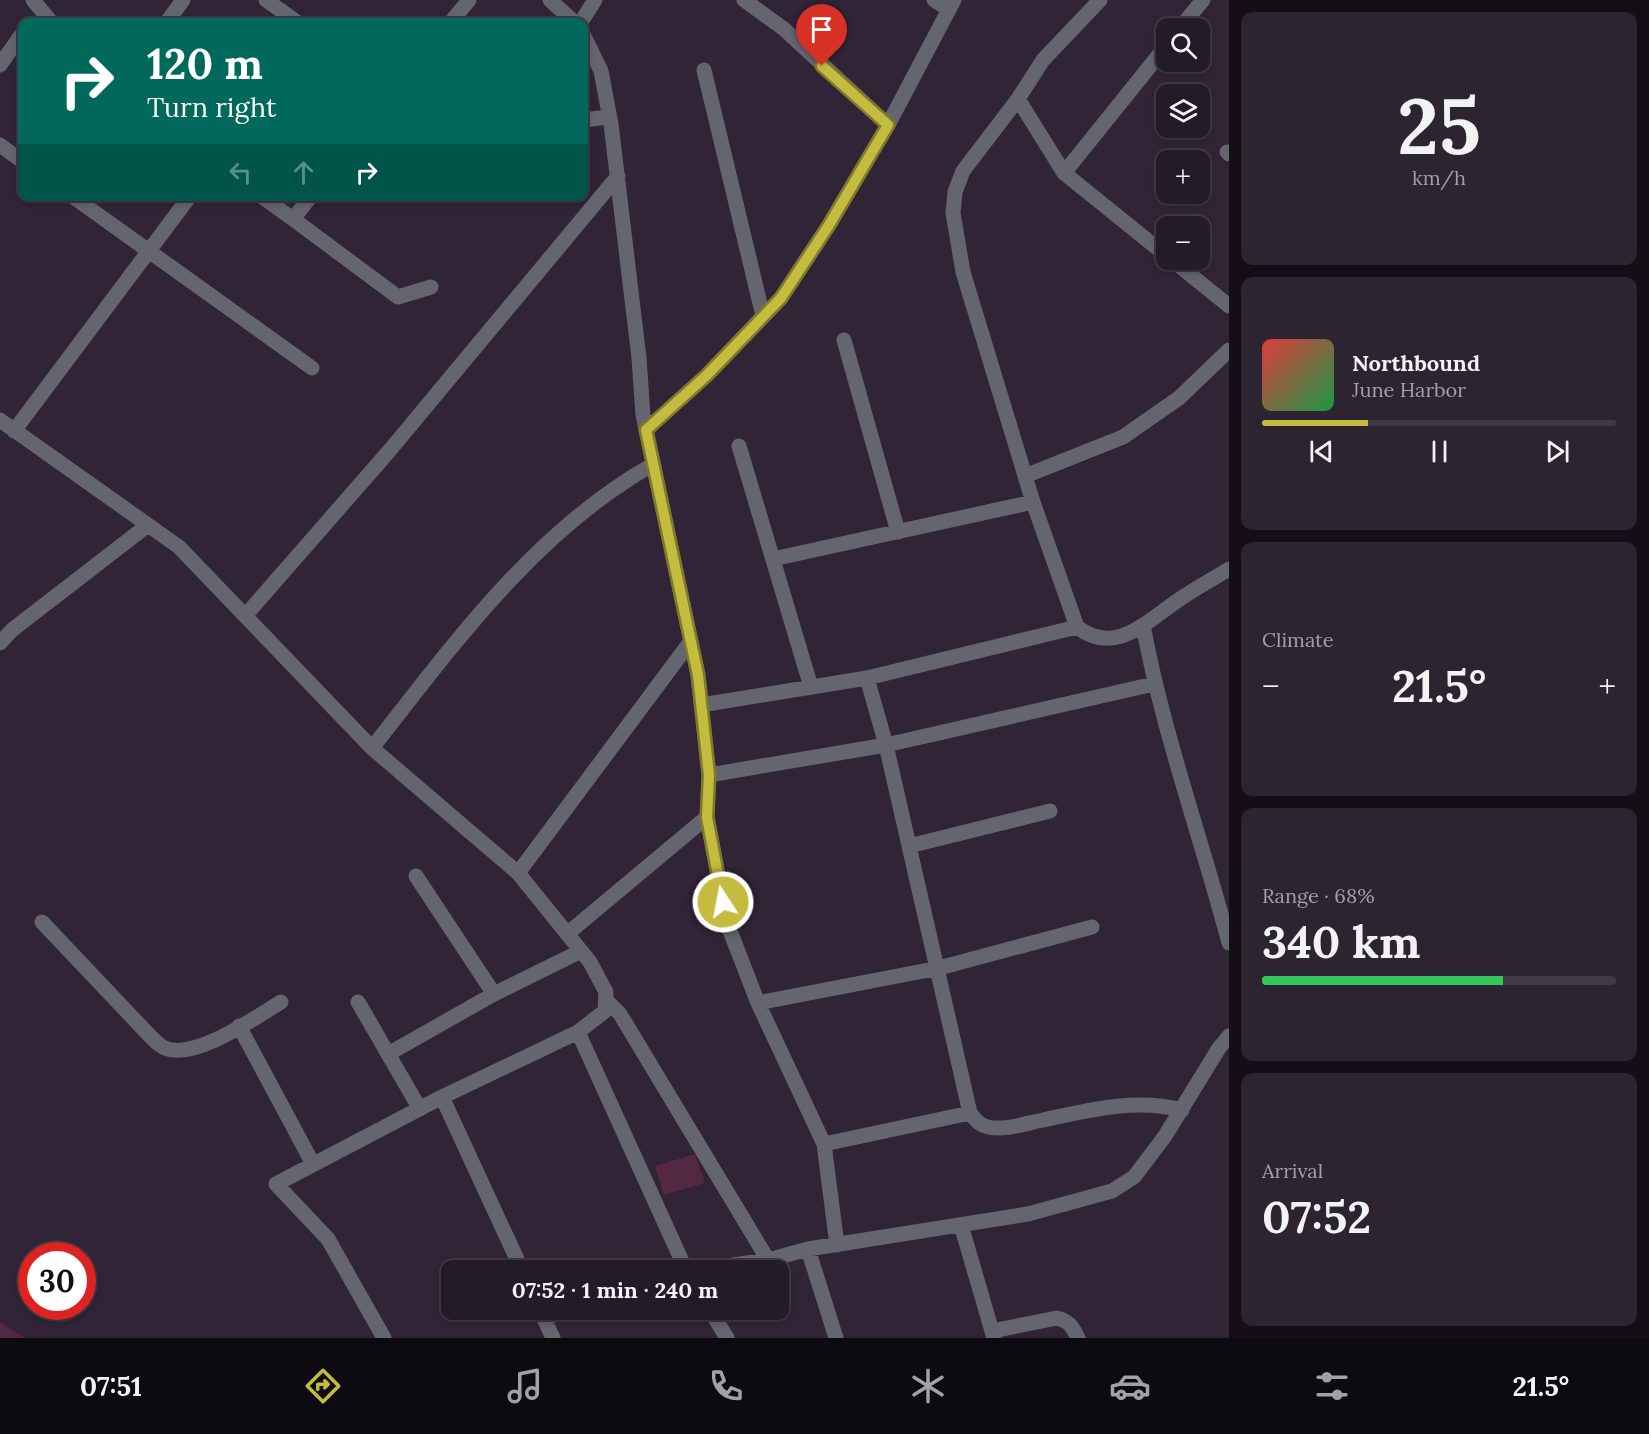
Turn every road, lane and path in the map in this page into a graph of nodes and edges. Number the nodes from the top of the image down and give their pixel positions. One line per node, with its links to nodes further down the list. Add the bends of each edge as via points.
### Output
1 (183, 0): 13 (street)
2 (266, 0): 14 (street)
3 (469, 0): 15 (street)
4 (550, 0): 16 (street)
5 (595, 0): 17 (street)
6 (744, 0): 29 (street, via 784,29)
7 (934, 0): 11 (street)
8 (1100, 0): 26 (street, via 1043,60)
9 (1203, 0): 18 (street)
10 (37, 5): 12 (street)
11 (951, 5): 29 (street)
12 (48, 18)
13 (169, 18)
14 (291, 18)
15 (454, 18)
16 (570, 18)
17 (584, 18)
18 (1188, 18)
19 (0, 40): 22 (street)
20 (18, 40): 22 (street)
21 (588, 44): 28 (street, via 601,71)
22 (9, 52): 24 (street)
23 (1156, 59): 32 (street)
24 (0, 65)
25 (704, 70): 44 (street)
26 (1018, 99): 32 (street); 53 (street, via 963,171 952,213 963,272)
27 (588, 120): 28 (street, via 607,117)
28 (611, 124): 33 (street)
29 (888, 125): 44 (street, via 829,225 781,298)
30 (0, 145): 31 (street)
31 (18, 158)
32 (1064, 173): 39 (street)
33 (618, 176): 49 (street); 59 (street, via 390,450)
34 (79, 201): 40 (street)
35 (186, 201): 40 (street)
36 (268, 201): 38 (street)
37 (307, 201): 38 (street)
38 (293, 219): 42 (street, via 398,297)
39 (1156, 247)
40 (149, 251): 47 (street); 50 (street)
41 (1184, 270): 43 (street)
42 (431, 287)
43 (1229, 306)
44 (763, 316): 49 (street, via 707,375)
45 (844, 340): 56 (street)
46 (1229, 350): 53 (street, via 1179,398 1123,436)
47 (312, 368)
48 (0, 420): 50 (street)
49 (646, 430): 52 (street)
50 (14, 431): 55 (street)
51 (739, 446): 57 (street)
52 (652, 465): 62 (street); 69 (street, via 621,483 524,565 483,608)
53 (1025, 476): 54 (street)
54 (1033, 502): 56 (street); 61 (street)
55 (148, 525): 59 (street, via 179,547); 63 (street)
56 (898, 532): 57 (street)
57 (773, 560): 66 (street)
58 (1229, 569): 60 (street)
59 (245, 616): 69 (street)
60 (1143, 625): 61 (street, via 1114,638 1099,639 1089,637); 65 (street)
61 (1077, 627): 64 (street)
62 (691, 641): 67 (street); 74 (street)
63 (0, 643)
64 (867, 678): 66 (street); 68 (street)
65 (1154, 684): 68 (street); 79 (street)
66 (811, 687): 67 (street)
67 (700, 705): 70 (street)
68 (886, 745): 70 (street); 73 (street)
69 (372, 747): 74 (street)
70 (709, 775): 72 (street)
71 (1050, 811): 73 (street)
72 (707, 817): 78 (street); 86 (street, via 727,923)
73 (909, 846): 81 (street)
74 (518, 873): 78 (street)
75 (416, 876): 82 (street)
76 (42, 922): 87 (street, via 164,1048 177,1051 208,1044)
77 (1092, 927): 81 (street)
78 (567, 934): 80 (street)
79 (1229, 943)
80 (581, 951): 82 (street); 83 (street, via 601,982)
81 (939, 968): 86 (street); 94 (street)
82 (494, 994): 90 (street)
83 (607, 1001): 88 (street, via 605,1011); 102 (street, via 620,1014)
84 (281, 1002): 87 (street)
85 (358, 1002): 90 (street)
86 (758, 1003): 95 (street)
87 (239, 1026): 96 (street)
88 (578, 1032): 91 (street); 101 (street)
89 (1228, 1038): 93 (street)
90 (388, 1053): 92 (street)
91 (442, 1097): 92 (street); 100 (street)
92 (420, 1108): 96 (street)
93 (1182, 1110): 94 (street, via 1157,1103 990,1128 979,1124); 97 (street, via 1134,1177 1112,1191 1028,1214)
94 (970, 1113): 95 (street)
95 (824, 1144): 98 (street)
96 (314, 1164): 106 (street, via 276,1184 328,1239)
97 (961, 1225): 98 (street); 105 (street)
98 (837, 1245): 99 (street)
99 (808, 1249): 102 (street); 109 (street)
100 (517, 1260)
101 (681, 1260)
102 (768, 1260)
103 (545, 1320): 107 (street)
104 (716, 1320): 108 (street)
105 (993, 1335): 110 (street, via 1057,1318 1066,1320)
106 (384, 1338)
107 (553, 1338)
108 (727, 1338)
109 (836, 1338)
110 (1078, 1338)

